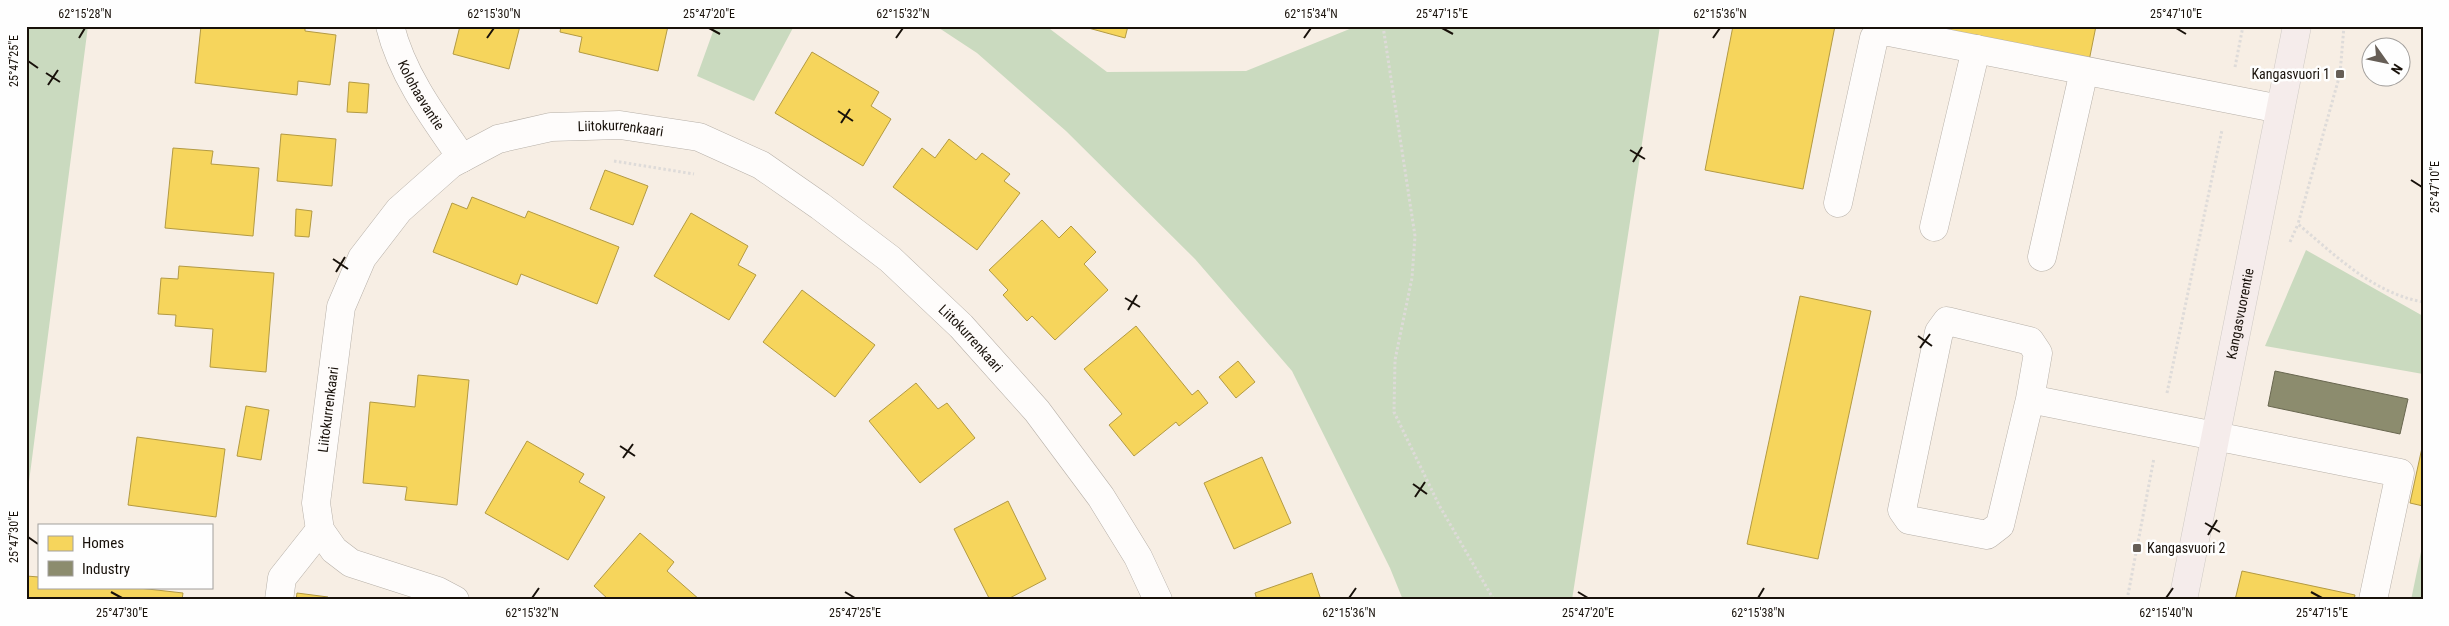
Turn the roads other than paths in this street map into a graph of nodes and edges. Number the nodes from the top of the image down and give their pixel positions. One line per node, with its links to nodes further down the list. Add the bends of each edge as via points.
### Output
1 (390, 26): 6 (street, Kolohaavantie, via 422,99)
2 (2297, 26): 5 (main road, Kangasvuorentie)
3 (1976, 49): 4 (street); 7 (street, via 1884,32 1874,38); 8 (street)
4 (2084, 71): 5 (street); 9 (street)
5 (2280, 109): 11 (main road, Kangasvuorentie)
6 (462, 158): 12 (street, Liitokurrenkaari, via 450,164 399,210 362,258 341,307 316,502); 15 (street, Liitokurrenkaari, via 498,139 551,127 620,125 699,138 761,165 890,259 961,326 1037,411 1102,497 1138,557)
7 (1838, 203)
8 (1934, 227)
9 (2042, 257)
10 (2030, 399): 10 (street, via 2000,525 1987,534 1909,520 1902,510 1939,332 1947,321 2030,341 2038,352); 11 (street)
11 (2216, 436): 16 (main road, Kangasvuorentie); 17 (street, via 2400,473)
12 (320, 530): 13 (street, via 282,578); 14 (street, Liitokurrenkaari, via 334,550 351,563 438,591)
13 (279, 600)
14 (455, 600)
15 (1158, 600)
16 (2183, 600)
17 (2373, 600)

